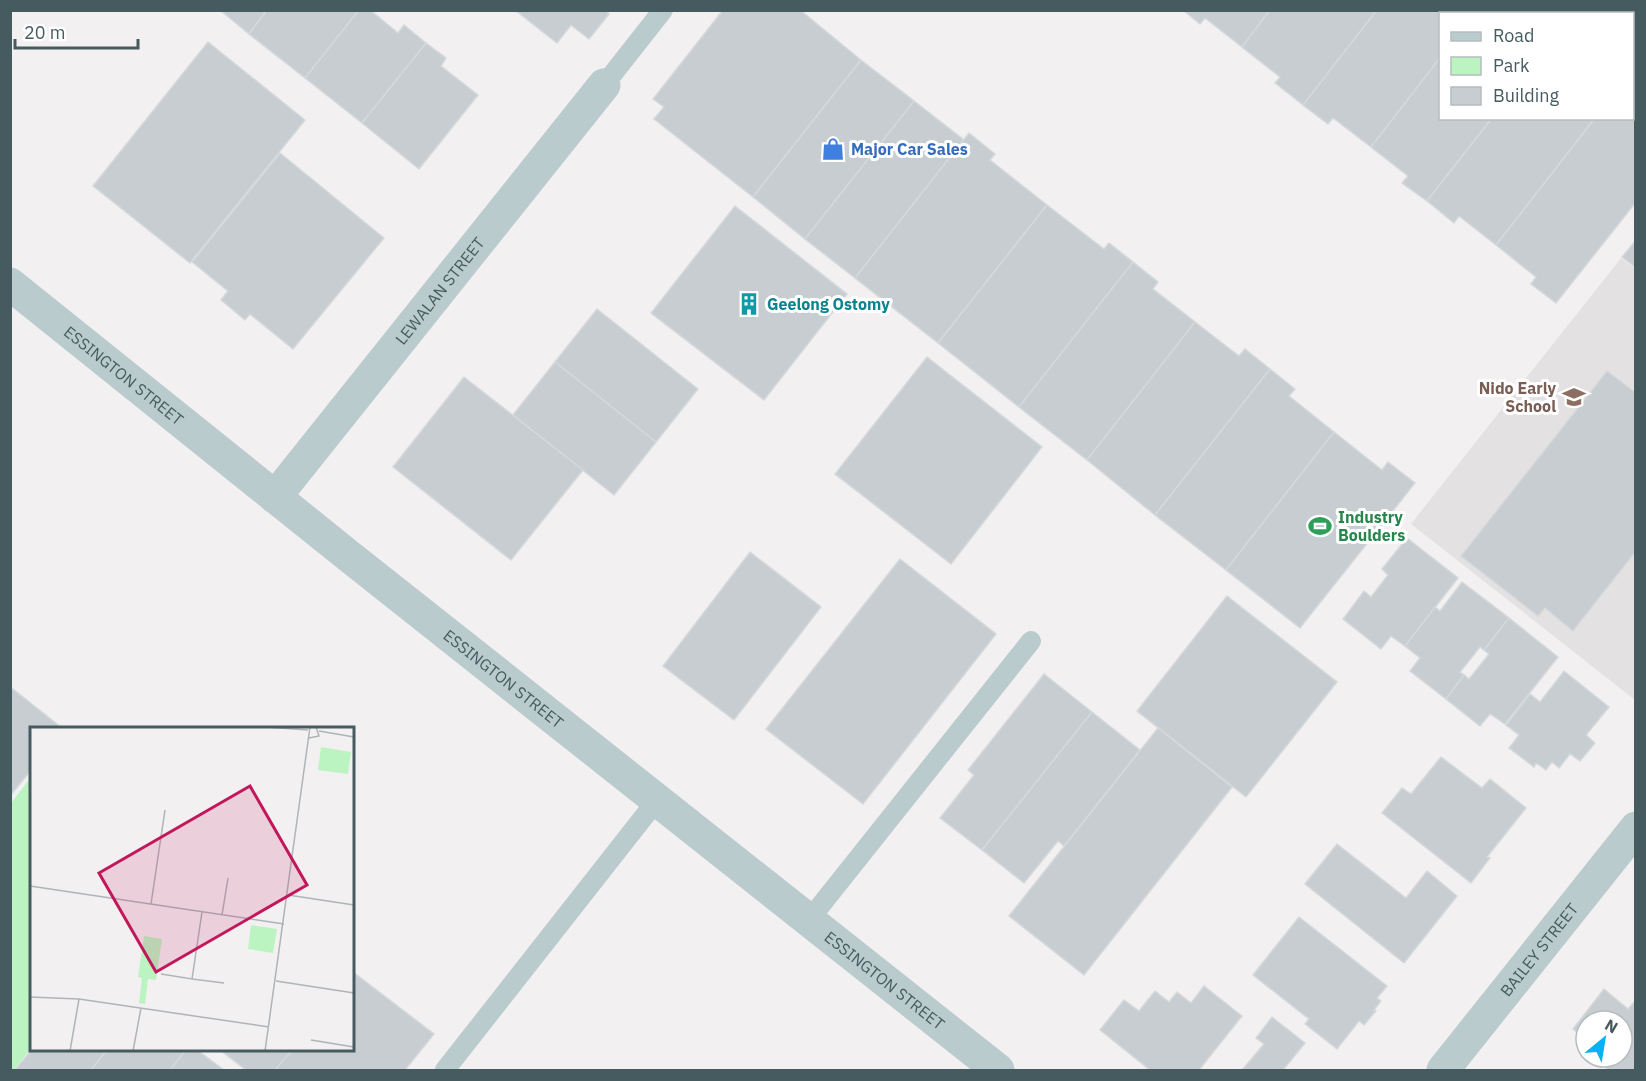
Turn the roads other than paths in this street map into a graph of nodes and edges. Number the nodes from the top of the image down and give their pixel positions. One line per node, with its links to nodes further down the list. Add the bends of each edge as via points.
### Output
1 (663, 10): 2 (lane)
2 (604, 85): 4 (street, LEWALAN STREET)
3 (10, 284): 4 (street, ESSINGTON STREET)
4 (275, 497): 6 (street, ESSINGTON STREET)
5 (1031, 641): 8 (lane)
6 (657, 800): 8 (street, ESSINGTON STREET); 10 (lane)
7 (1635, 828): 9 (street, BAILEY STREET)
8 (809, 920): 11 (street, ESSINGTON STREET)
9 (1443, 1070)
10 (445, 1071)
11 (998, 1071)

